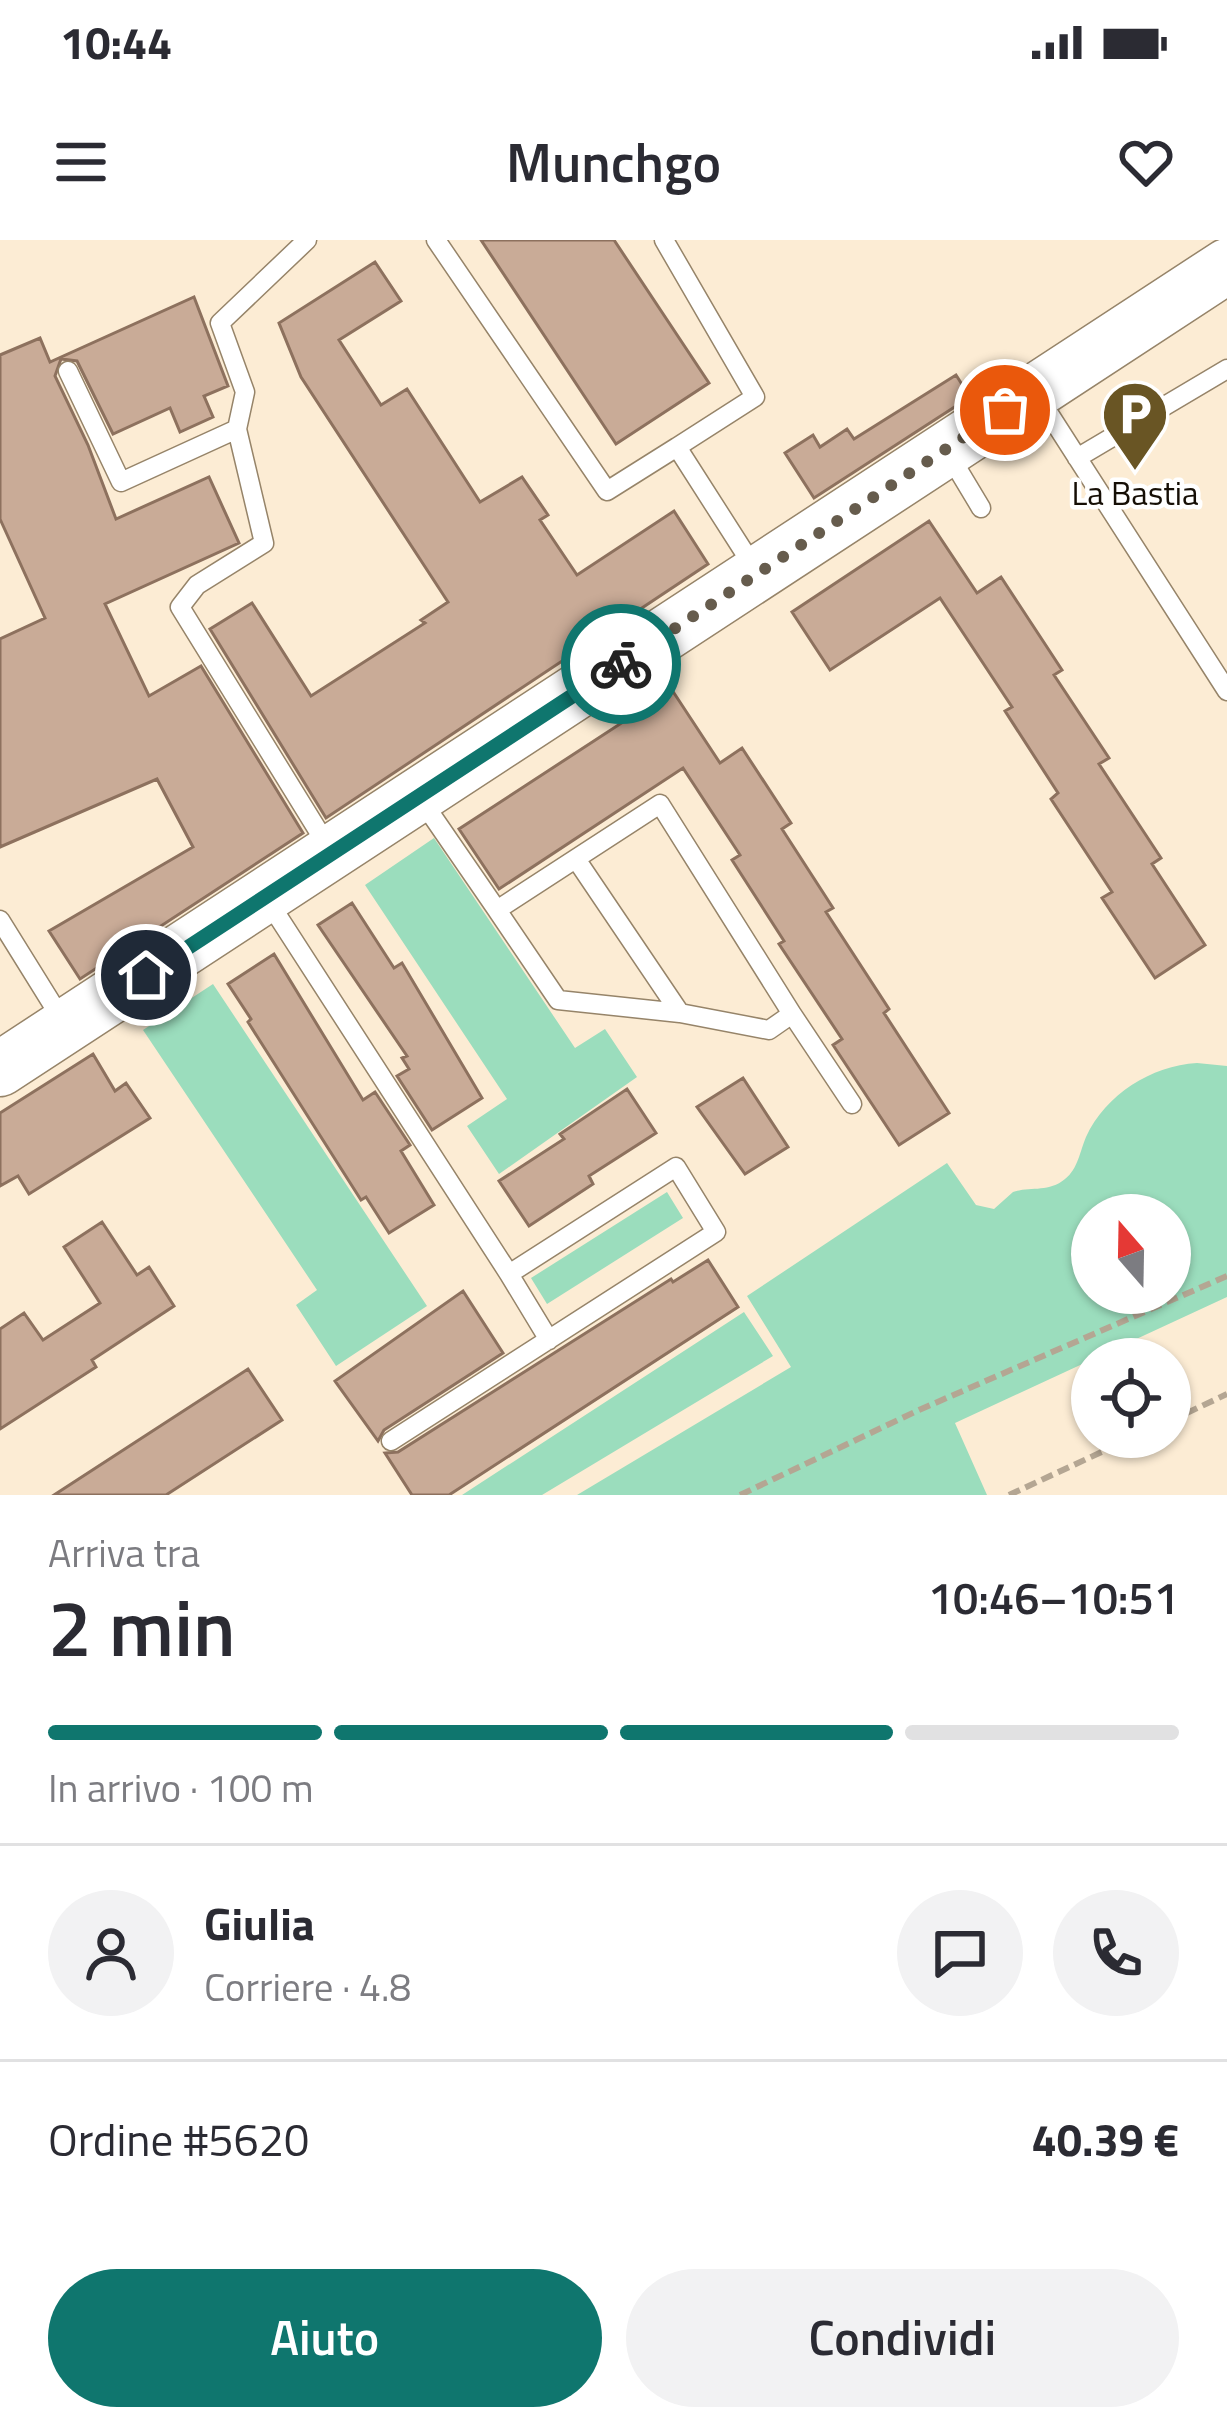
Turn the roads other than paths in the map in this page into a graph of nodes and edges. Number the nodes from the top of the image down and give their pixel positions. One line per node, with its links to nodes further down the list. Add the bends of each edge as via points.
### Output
1 (308, 240): 8 (lane, via 220,323 245,392)
2 (436, 240): 9 (lane, via 607,491)
3 (664, 240): 9 (lane, via 754,397)
4 (1219, 276): 7 (street)
5 (1227, 369): 11 (lane)
6 (68, 371): 8 (lane, via 121,482)
7 (1035, 391): 10 (street); 11 (lane)
8 (237, 429): 16 (lane, via 264,543 197,585 180,607)
9 (677, 447): 13 (lane)
10 (945, 449): 12 (lane); 13 (street)
11 (1077, 458): 14 (lane)
12 (981, 508)
13 (758, 573): 15 (street)
14 (1227, 691)
15 (420, 796): 16 (street); 19 (lane)
16 (333, 854): 18 (street)
17 (576, 859): 19 (lane); 21 (lane); 22 (lane, via 660,804)
18 (265, 897): 23 (street); 26 (lane)
19 (497, 910): 21 (lane, via 558,1000)
20 (0, 920): 23 (lane)
21 (680, 1013): 22 (lane, via 769,1030)
22 (792, 1014): 25 (lane)
23 (67, 1027): 24 (street)
24 (0, 1069)
25 (852, 1103)
26 (509, 1274): 27 (lane); 27 (lane, via 676,1167 716,1232)
27 (549, 1340): 28 (lane)
28 (391, 1441)

